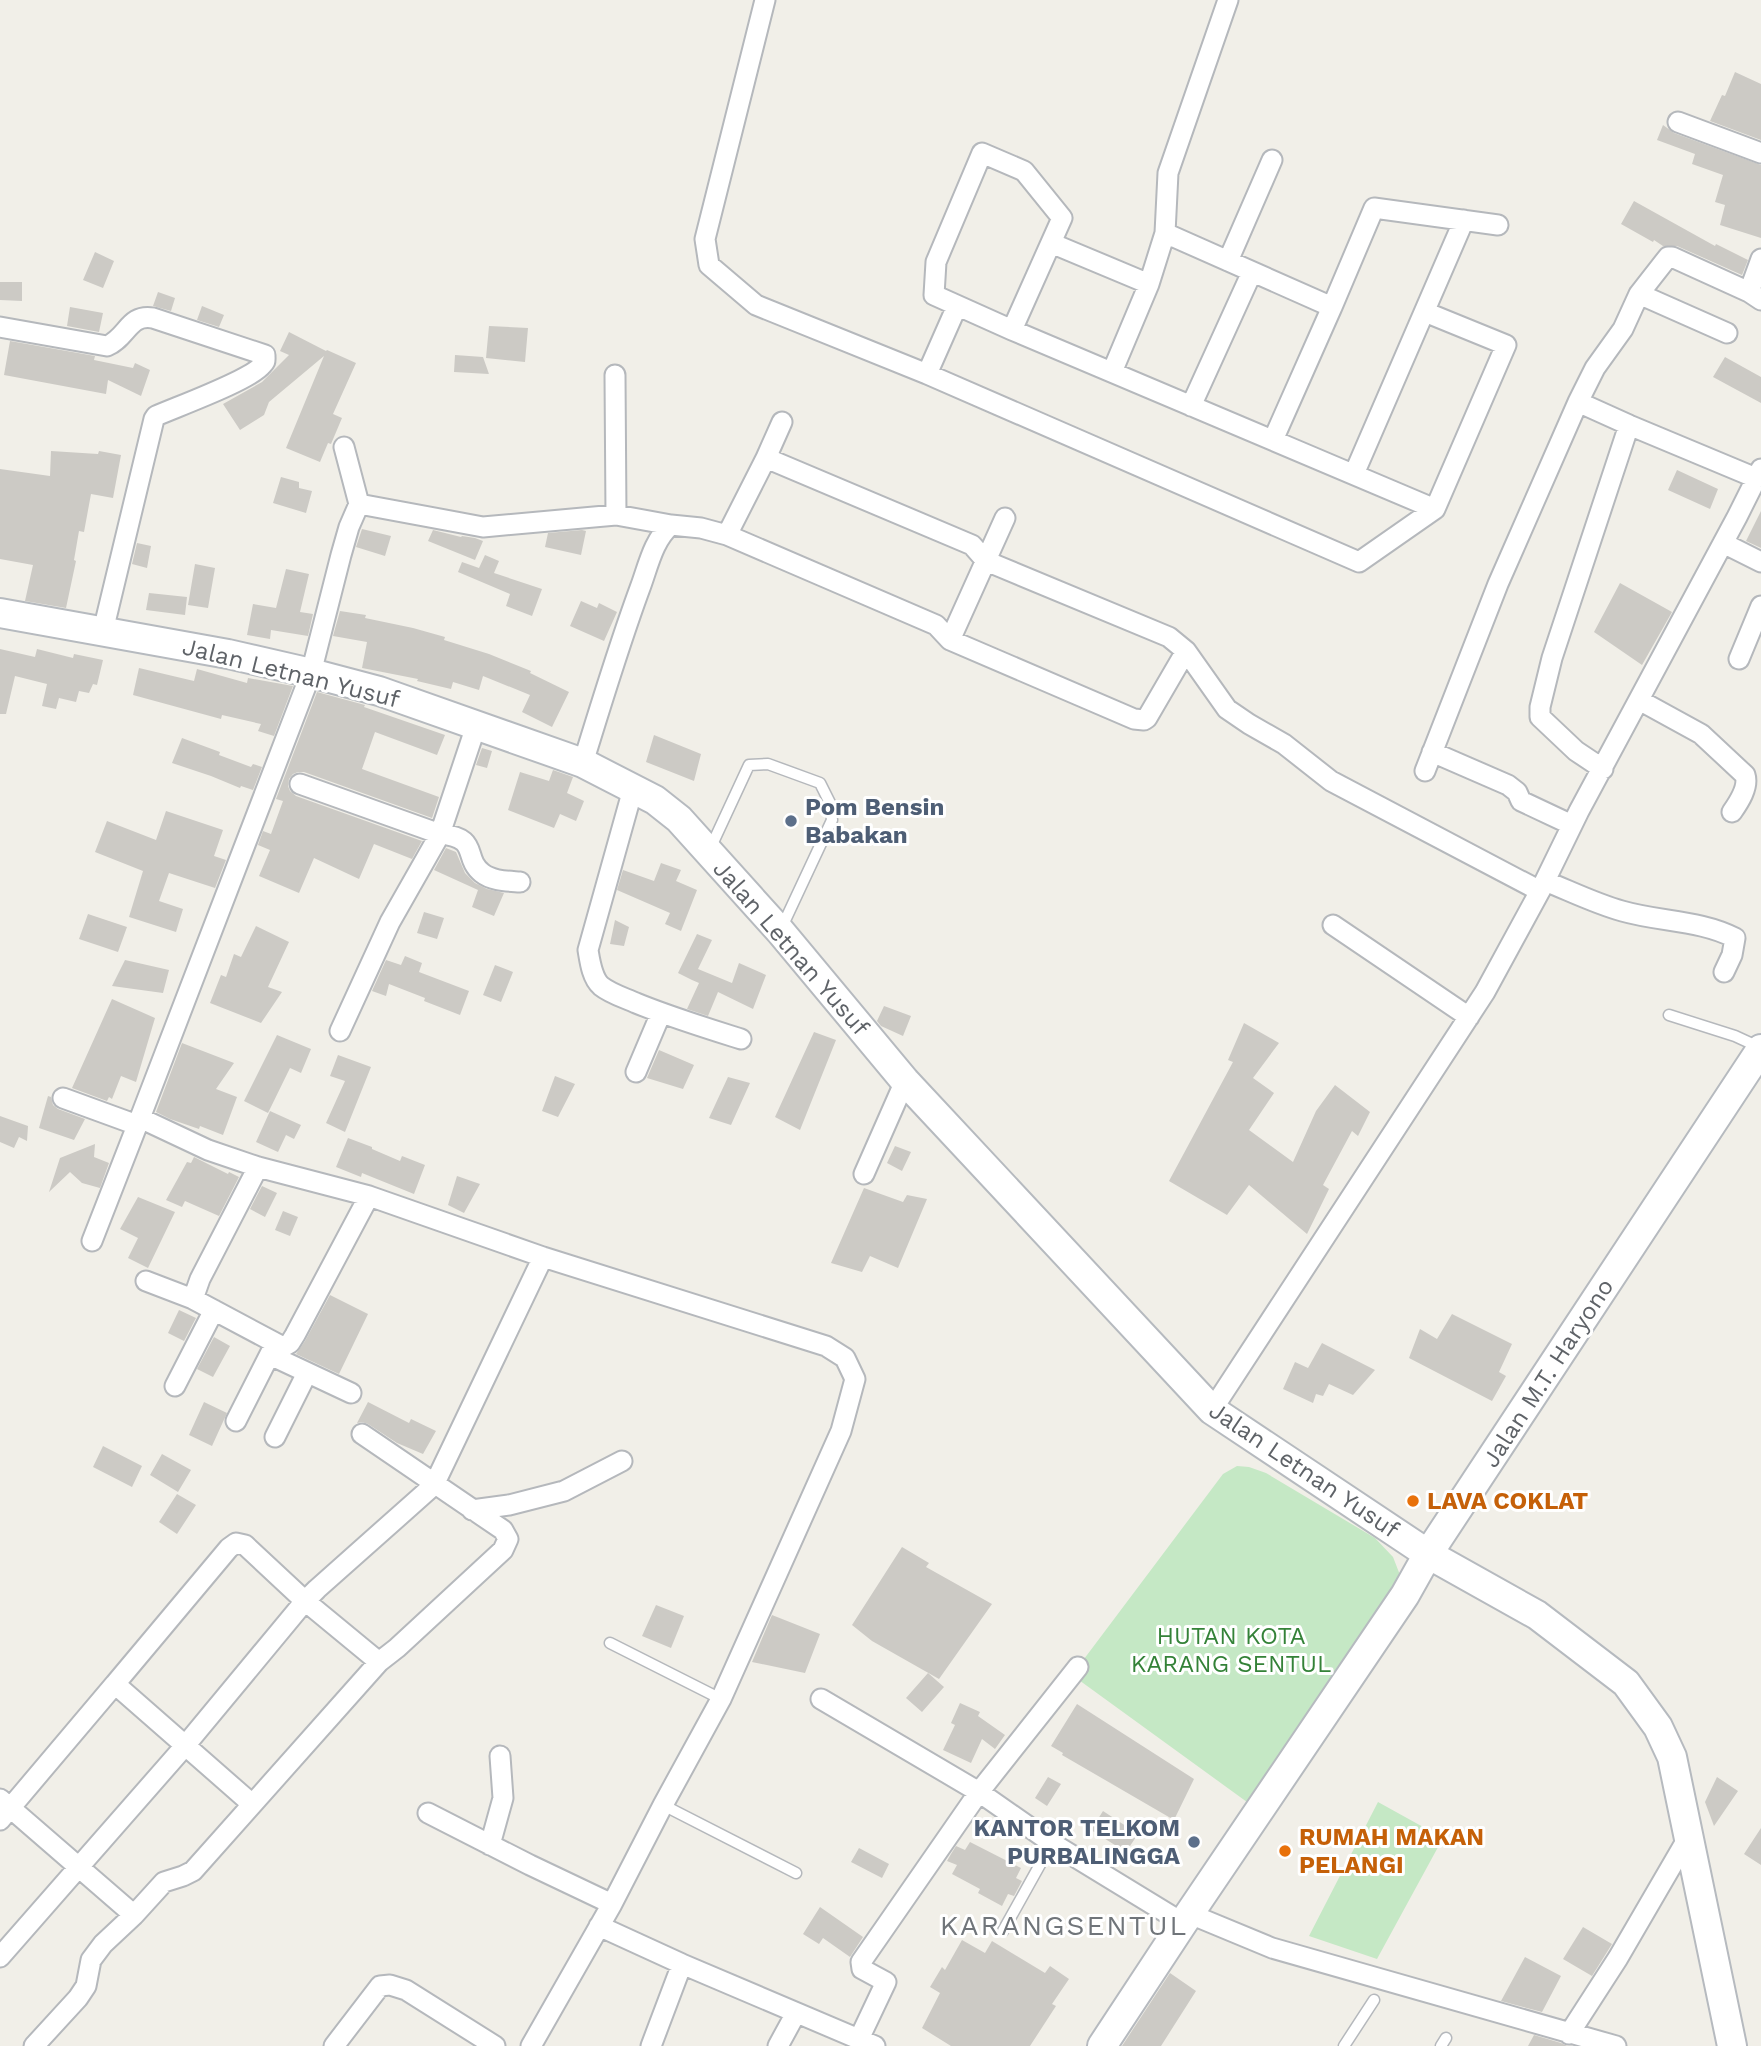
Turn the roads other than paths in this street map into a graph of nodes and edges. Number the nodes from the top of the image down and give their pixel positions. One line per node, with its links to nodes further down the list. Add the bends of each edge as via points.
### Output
1 (765, 0): 23 (street, via 705,239 709,265 756,305)
2 (1228, 0): 7 (street, via 1168,173)
3 (1678, 122): 4 (street)
4 (1761, 153)
5 (1272, 160): 11 (street)
6 (1464, 220): 8 (street); 17 (street, via 1374,208); 18 (street)
7 (1166, 223): 11 (street); 13 (street)
8 (1498, 225)
9 (1051, 243): 13 (street); 16 (street, via 1062,218 1024,171 982,153 936,261 934,295); 20 (street)
10 (1761, 260): 15 (street)
11 (1228, 261): 12 (street)
12 (1252, 272): 17 (street); 26 (street)
13 (1149, 284): 22 (street)
14 (1639, 294): 15 (street, via 1672,257); 21 (street); 25 (street)
15 (1755, 296)
16 (957, 306): 20 (street); 23 (street)
17 (1332, 307): 29 (street)
18 (1425, 312): 32 (street); 35 (street, via 1506,345)
19 (0, 327): 45 (street, via 107,345 142,316 265,355 257,371 152,421)
20 (1012, 330): 22 (street)
21 (1727, 333)
22 (1112, 372): 26 (street)
23 (927, 374): 35 (street, via 1359,562)
24 (615, 375): 36 (street)
25 (1578, 402): 28 (street); 52 (street, via 1498,584)
26 (1191, 406): 29 (street)
27 (782, 422): 31 (street)
28 (1629, 425): 33 (street); 54 (street, via 1540,707 1545,724)
29 (1273, 440): 32 (street)
30 (344, 447): 34 (street)
31 (766, 458): 39 (street); 41 (street, via 972,545)
32 (1354, 474): 35 (street)
33 (1756, 486): 40 (street)
34 (359, 504): 36 (street, via 483,527); 49 (street)
35 (1435, 509)
36 (616, 515): 38 (street)
37 (1005, 518): 41 (street)
38 (671, 525): 39 (street); 53 (street, via 659,537 626,625)
39 (727, 536): 46 (street, via 936,625)
40 (1723, 543): 42 (street); 50 (street)
41 (986, 561): 46 (street); 47 (street, via 1170,636)
42 (1761, 562)
43 (1761, 606): 48 (street)
44 (0, 613): 45 (street, Jalan Letnan Yusuf)
45 (103, 631): 49 (street, Jalan Letnan Yusuf)
46 (950, 640): 47 (street, via 1144,720)
47 (1186, 651): 63 (street, via 1227,709 1284,744 1331,781)
48 (1739, 659)
49 (311, 673): 51 (street, Jalan Letnan Yusuf, via 379,691); 76 (street)
50 (1639, 700): 54 (street); 58 (street, via 1701,734 1745,775 1745,787)
51 (476, 726): 53 (street, Jalan Letnan Yusuf); 60 (street)
52 (1432, 752): 55 (street); 59 (street, via 1498,780 1517,792 1521,801)
53 (583, 763): 57 (street, Jalan Letnan Yusuf)
54 (1604, 769): 59 (street)
55 (1426, 771)
56 (300, 783): 60 (street)
57 (632, 789): 61 (street, Jalan Letnan Yusuf, via 679,819); 67 (street, via 588,950 600,985)
58 (1732, 813)
59 (1572, 825): 63 (street)
60 (440, 834): 62 (street, via 468,844 485,875); 70 (street, via 390,922)
61 (709, 852): 65 (street, Jalan Letnan Yusuf); 65 (lane, via 749,765 768,764 820,783 832,820)
62 (520, 882)
63 (1542, 886): 66 (street, via 1622,911 1723,932 1735,938); 69 (street)
64 (1333, 925): 69 (street)
65 (780, 931): 74 (street, Jalan Letnan Yusuf)
66 (1724, 972)
67 (661, 1013): 71 (street); 73 (street)
68 (1669, 1015): 72 (lane)
69 (1469, 1017): 89 (street)
70 (340, 1031)
71 (741, 1039)
72 (1761, 1048): 96 (street, Jalan M.T. Haryono)
73 (636, 1072)
74 (905, 1081): 78 (street); 89 (street, Jalan Letnan Yusuf)
75 (63, 1098): 76 (street)
76 (138, 1121): 77 (street); 80 (street)
77 (258, 1167): 79 (street); 83 (street)
78 (864, 1174)
79 (369, 1196): 81 (street); 85 (street, via 293,1339)
80 (92, 1241)
81 (543, 1257): 94 (street); 102 (street, via 826,1346 845,1358 855,1379 841,1431)
82 (146, 1281): 83 (street)
83 (192, 1299): 84 (street)
84 (214, 1311): 85 (street); 87 (street)
85 (273, 1349): 86 (street); 90 (street)
86 (307, 1373): 88 (street); 92 (street)
87 (175, 1386)
88 (351, 1393)
89 (1212, 1410): 96 (street, Jalan Letnan Yusuf)
90 (236, 1421)
91 (362, 1434): 94 (street)
92 (275, 1437)
93 (622, 1461): 95 (street, via 564,1491)
94 (434, 1485): 95 (street); 97 (street)
95 (472, 1510): 99 (street, via 503,1530 508,1544)
96 (1428, 1554): 111 (street, Jalan Letnan Yusuf, via 1537,1615 1626,1683 1658,1727 1672,1757); 118 (street, Jalan M.T. Haryono)
97 (305, 1601): 99 (street); 101 (street, via 245,1545 236,1543); 104 (street)
98 (610, 1643): 102 (lane)
99 (379, 1662): 107 (street)
100 (1078, 1667): 106 (street)
101 (115, 1684): 104 (street); 109 (street)
102 (721, 1699): 108 (street)
103 (821, 1699): 106 (street)
104 (184, 1747): 107 (street); 114 (street)
105 (500, 1756): 113 (street, via 503,1798)
106 (979, 1792): 112 (street); 126 (street, via 860,1964 886,1982)
107 (252, 1804): 117 (street, via 192,1871 164,1882)
108 (663, 1805): 115 (lane); 116 (street)
109 (4, 1809): 114 (street)
110 (428, 1813): 113 (street)
111 (1689, 1836): 125 (street); 136 (street, Jalan Letnan Yusuf)
112 (1052, 1843): 118 (street); 120 (lane)
113 (490, 1845): 116 (street)
114 (79, 1867): 117 (street); 121 (street)
115 (796, 1873)
116 (612, 1904): 119 (street)
117 (134, 1915): 127 (street, via 96,1951 86,1986)
118 (1186, 1919): 125 (street); 133 (street, Jalan M.T. Haryono)
119 (599, 1926): 122 (street); 130 (street)
120 (1003, 1931)
121 (0, 1957)
122 (682, 1964): 124 (street); 131 (street)
123 (1374, 2000): 134 (lane)
124 (796, 2013): 126 (street); 132 (street)
125 (1569, 2034): 135 (street)
126 (867, 2042)
127 (34, 2046)
128 (334, 2046): 129 (street, via 380,1986 390,1985 406,1990)
129 (495, 2046)
130 (531, 2046)
131 (652, 2046)
132 (778, 2046)
133 (1102, 2046)
134 (1344, 2046)
135 (1616, 2046)
136 (1732, 2046)

